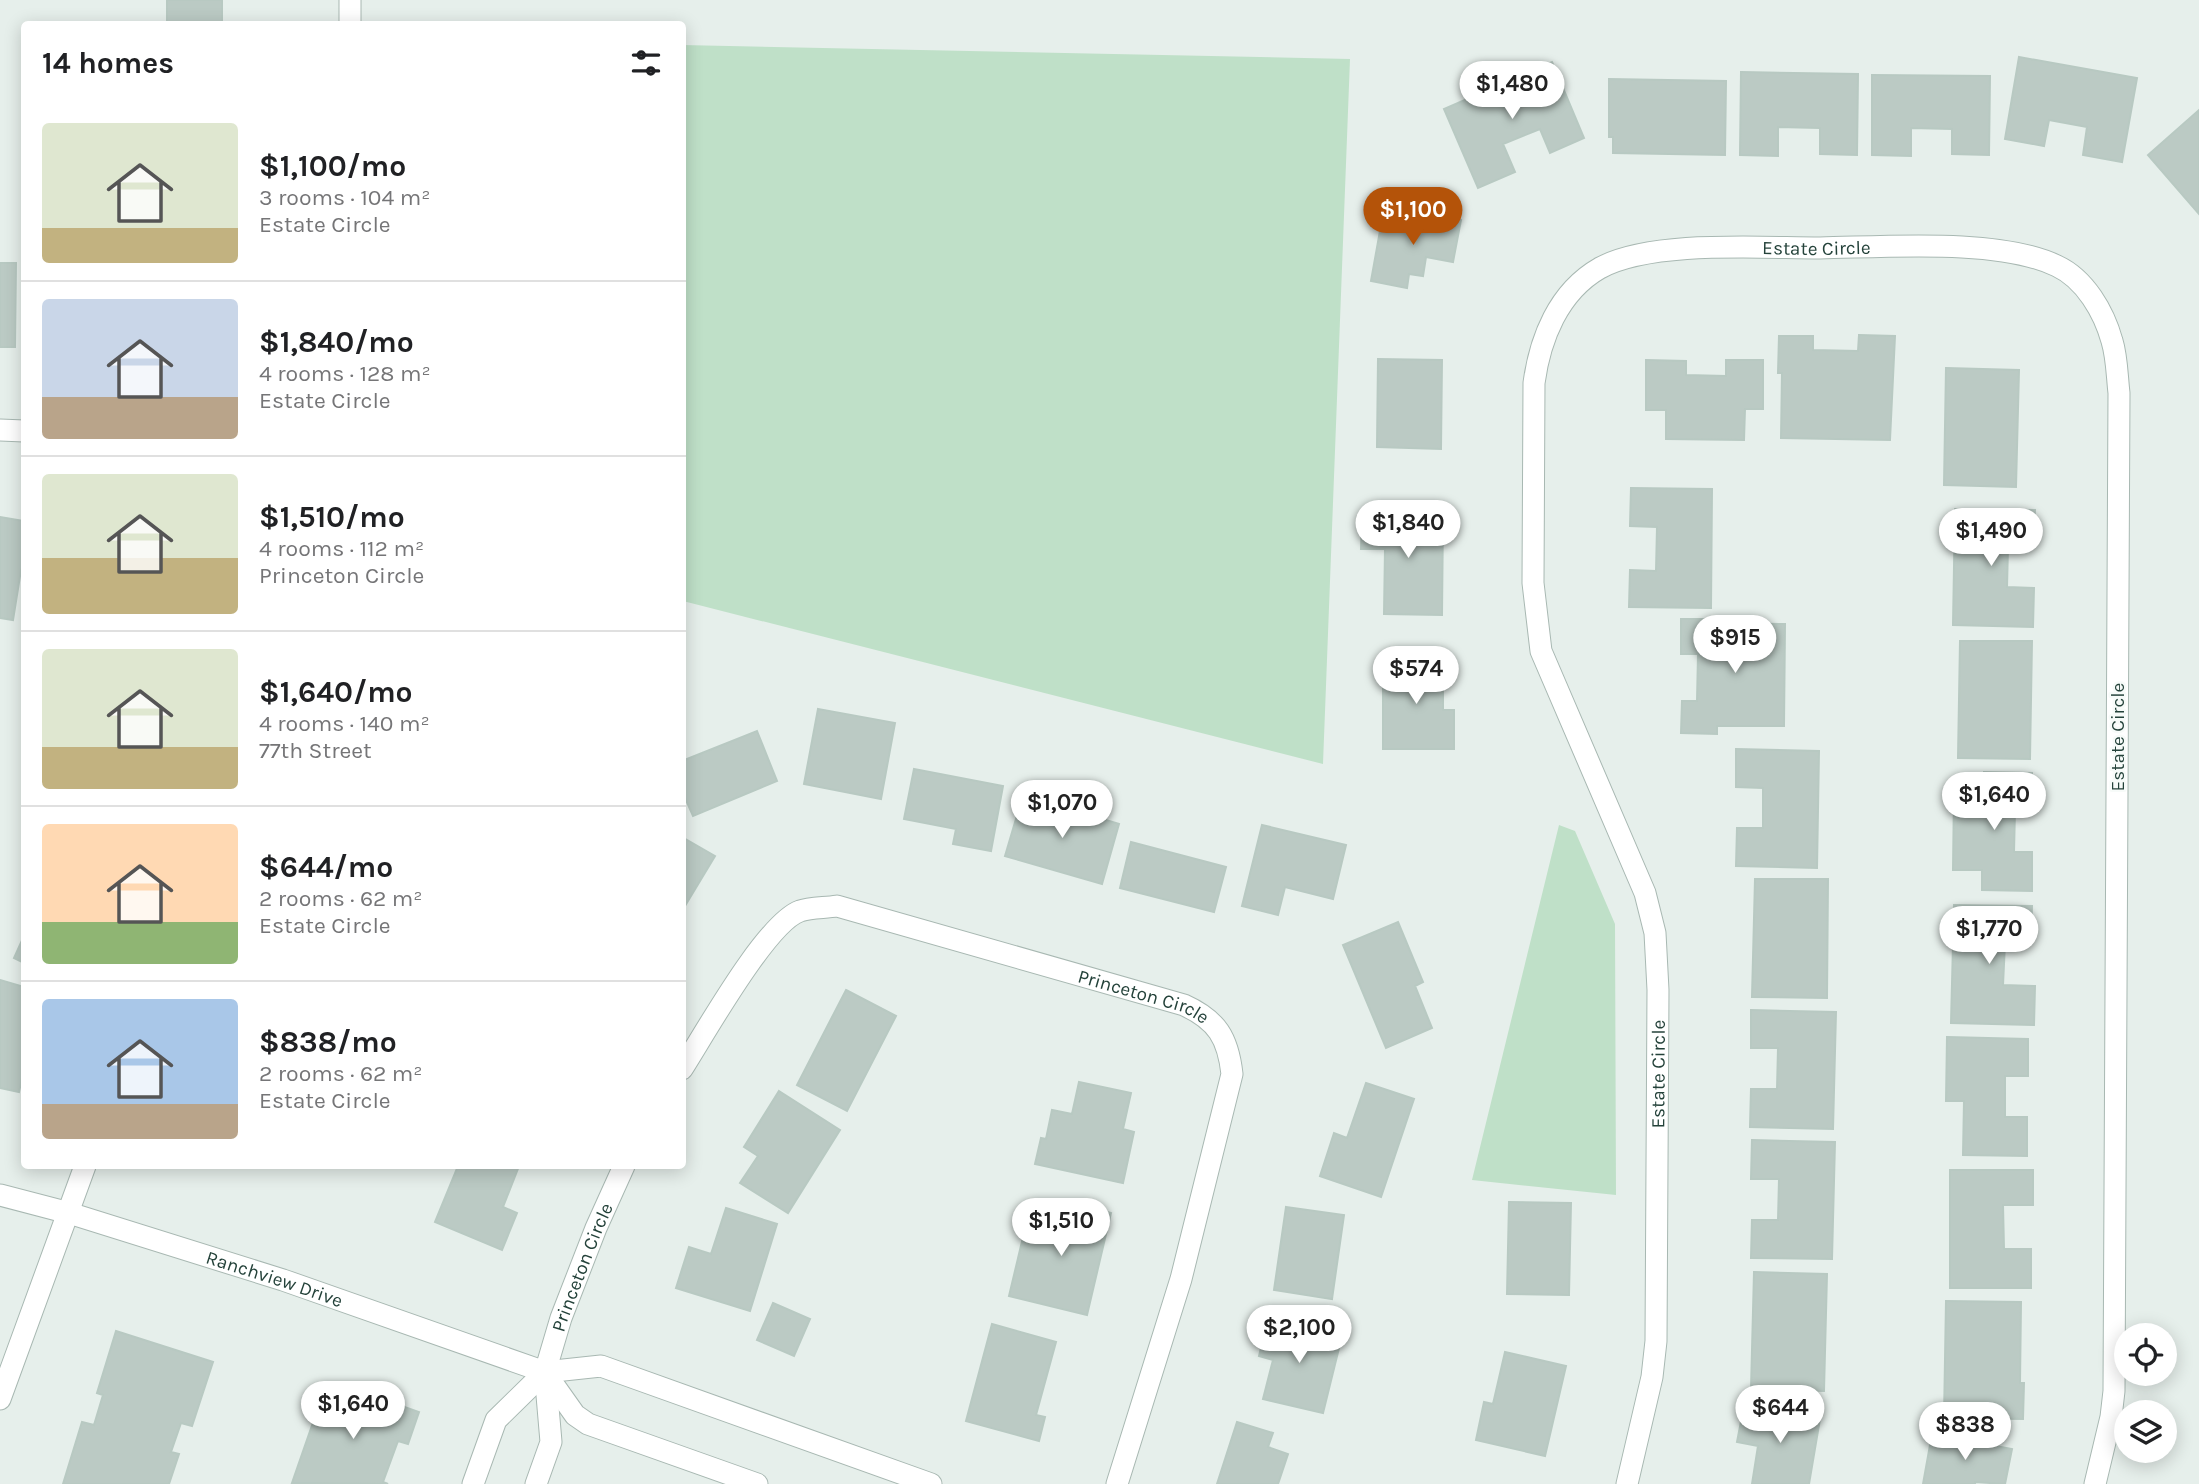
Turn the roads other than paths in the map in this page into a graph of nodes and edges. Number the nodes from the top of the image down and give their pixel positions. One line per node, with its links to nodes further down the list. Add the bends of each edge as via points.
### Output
1 (351, 0): 2 (street)
2 (350, 21)
3 (0, 430): 4 (street)
4 (21, 431)
5 (686, 1063): 16 (street, Princeton Circle, via 782,922 800,911 837,906 1184,1005 1222,1033 1230,1050 1232,1074 1181,1279)
6 (84, 1169): 9 (street)
7 (623, 1169): 10 (street, Princeton Circle, via 566,1305)
8 (0, 1195): 9 (street, Ranchview Drive)
9 (69, 1213): 10 (street, Ranchview Drive, via 283,1280); 11 (street)
10 (545, 1372): 12 (street, via 496,1420); 13 (street, via 551,1442); 14 (street, via 575,1415 588,1424); 15 (street, Ranchview Drive, via 601,1366)
11 (0, 1399)
12 (474, 1484)
13 (536, 1484)
14 (757, 1484)
15 (931, 1484)
16 (1117, 1484)
17 (1627, 1484): 18 (street, Estate Circle, via 1656,1341 1655,933 1645,893 1541,651 1533,583 1537,360 1553,317 1573,290 1598,269 1634,256 1685,248 1954,247 2027,256 2058,266 2082,285 2101,310 2113,342 2119,393 2113,1391)
18 (2095, 1484)

